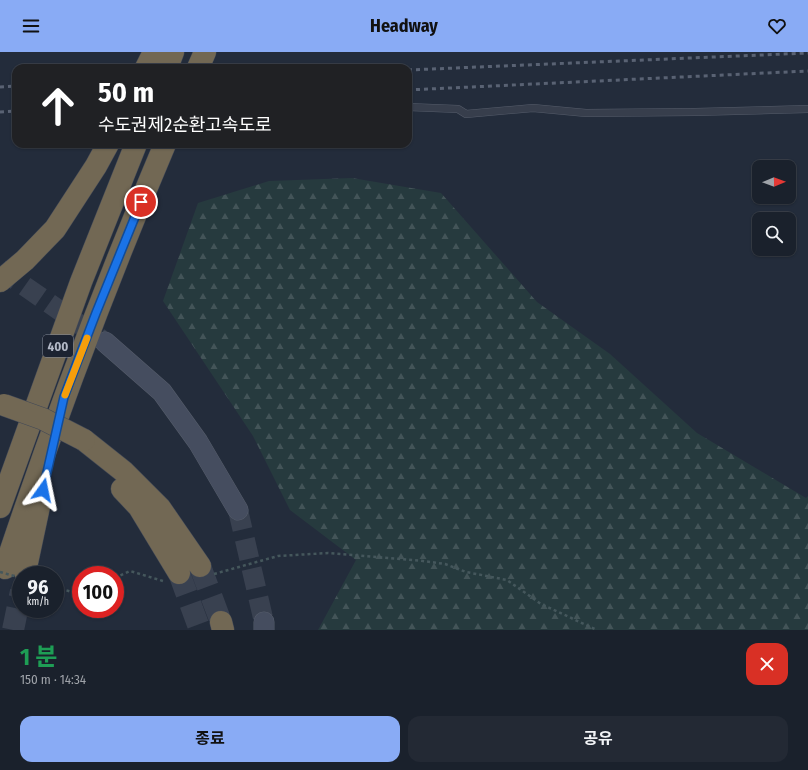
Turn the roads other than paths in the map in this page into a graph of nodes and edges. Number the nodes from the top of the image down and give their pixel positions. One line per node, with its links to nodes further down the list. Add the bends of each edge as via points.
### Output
1 (154, 52): 4 (highway)
2 (173, 52): 5 (highway)
3 (204, 52): 6 (highway)
4 (148, 64)
5 (168, 64)
6 (200, 64)
7 (412, 107): 8 (lane, via 458,109 466,114 533,108 586,113)
8 (808, 109)
9 (106, 148): 12 (highway, via 55,229)
10 (134, 148): 16 (highway, 400, via 81,282)
11 (163, 148): 18 (highway, 400, via 64,397)
12 (0, 281)
13 (105, 342): 17 (street, via 162,392 198,442)
14 (1, 410): 15 (highway, bridge, via 43,419)
15 (81, 446): 19 (highway, via 123,471 160,508); 20 (highway, via 139,507)
16 (0, 507)
17 (238, 510)
18 (15, 566)
19 (206, 570)
20 (175, 578)

